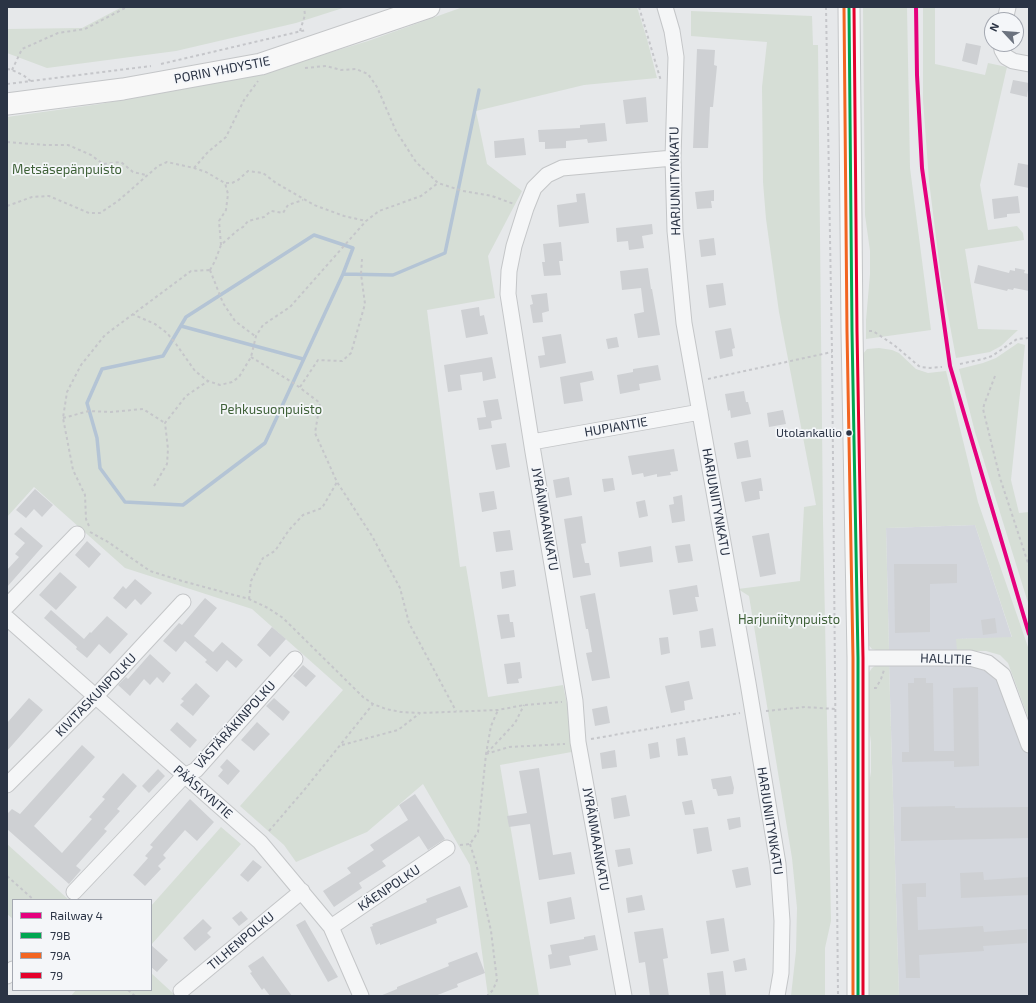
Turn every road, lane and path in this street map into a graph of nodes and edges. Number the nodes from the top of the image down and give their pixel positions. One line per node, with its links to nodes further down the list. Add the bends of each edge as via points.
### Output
1 (127, 7): 13 (path, via 85,29 58,33 22,49)
2 (304, 7): 8 (path, via 305,15)
3 (429, 7): 17 (main road, PORIN YHDYSTIE, via 261,64 123,89)
4 (665, 7): 19 (street, HARJUNIITYNKATU, via 676,57)
5 (826, 7): 35 (path)
6 (849, 7): 56 (main road)
7 (307, 30): 8 (path)
8 (300, 31): 15 (path, via 156,65)
9 (1003, 52): 10 (street, via 1013,61)
10 (1029, 64)
11 (326, 66): 23 (path, via 341,70 356,69 368,74 377,87 396,131 416,162)
12 (7, 69): 13 (path)
13 (12, 70): 15 (path)
14 (260, 79): 20 (path, via 244,100 226,137)
15 (32, 82): 16 (path)
16 (7, 84)
17 (7, 104)
18 (7, 142): 21 (path, via 68,145 103,164 121,162 133,172)
19 (673, 158): 26 (street, JYRÄNMAANKATU, via 562,168 547,175 534,188); 41 (street, HARJUNIITYNKATU, via 675,231 684,323)
20 (194, 168): 21 (path, via 167,162); 22 (path)
21 (146, 175): 25 (path, via 118,201 100,213 89,213 49,196 32,197)
22 (225, 183): 24 (path, via 238,180 248,171 263,173); 28 (path, via 228,194 226,210 219,221)
23 (438, 183): 26 (path, via 454,189 492,196); 27 (path, via 422,196 379,211)
24 (303, 200): 27 (path, via 344,216); 28 (path, via 288,205 283,213 271,211 264,217 248,221)
25 (7, 206)
26 (526, 208): 46 (street, JYRÄNMAANKATU, via 514,246 508,294)
27 (366, 221): 33 (path, via 290,306 263,325)
28 (221, 245): 30 (path)
29 (362, 259): 42 (path, via 365,304 351,353 342,361 318,360)
30 (210, 270): 31 (path, via 191,271); 33 (path, via 223,303 235,321)
31 (132, 314): 40 (path, via 155,324 167,333 195,371); 44 (path, via 105,335 81,365 67,392)
32 (873, 331): 38 (path, via 894,344 920,367)
33 (256, 336): 36 (path)
34 (1029, 338): 37 (path, via 1017,339 992,356)
35 (832, 352): 41 (path); 62 (path)
36 (251, 357): 40 (path, via 239,377 232,382 220,385); 42 (path)
37 (960, 364)
38 (942, 367)
39 (995, 376): 51 (path, via 983,409 1000,478)
40 (208, 382): 45 (path, via 186,396)
41 (695, 382): 43 (street, HARJUNIITYNKATU)
42 (300, 387): 47 (path, via 320,403 315,433)
43 (700, 412): 46 (street, HUPIANTIE); 66 (street, HARJUNIITYNKATU)
44 (64, 418): 45 (path, via 90,411 143,409); 49 (path, via 73,470 85,495 86,519)
45 (165, 423): 48 (path, via 167,464)
46 (532, 442): 59 (street, JYRÄNMAANKATU)
47 (337, 482): 52 (path, via 322,508 303,515 275,551 263,558 251,581); 64 (path, via 372,536 400,588 409,623)
48 (154, 486)
49 (92, 532): 50 (path); 52 (path, via 150,571)
50 (77, 534): 54 (street)
51 (1029, 566)
52 (249, 599): 60 (path, via 283,618 348,683)
53 (183, 602): 58 (street, KIVITASKUNPOLKU)
54 (7, 606)
55 (7, 618): 58 (street, PÄÄSKYNTIE)
56 (858, 658): 69 (street, HALLITIE, via 970,658 988,663 1003,676); 87 (main road)
57 (295, 659): 71 (street, VÄSTÄRÄKINPOLKU, via 196,770)
58 (95, 697): 71 (street, PÄÄSKYNTIE); 72 (street, KIVITASKUNPOLKU)
59 (575, 701): 61 (path); 67 (street, JYRÄNMAANKATU)
60 (373, 704): 65 (path, via 386,710); 68 (path)
61 (524, 705): 63 (path); 70 (path, via 515,723)
62 (835, 709): 66 (path, via 805,707); 86 (path)
63 (498, 710): 64 (path); 70 (path, via 491,726)
64 (456, 711): 65 (path)
65 (420, 713): 68 (path, via 398,730)
66 (753, 713): 67 (path, via 741,712); 85 (street, HARJUNIITYNKATU, via 778,864 782,921 781,973)
67 (578, 742): 70 (path, via 509,747); 84 (street, JYRÄNMAANKATU)
68 (341, 745): 73 (path)
69 (1029, 745)
70 (486, 754): 74 (path, via 478,832)
71 (184, 776): 73 (street, PÄÄSKYNTIE); 78 (street, VÄSTÄRÄKINPOLKU)
72 (7, 785)
73 (260, 842): 77 (street, PÄÄSKYNTIE)
74 (470, 844): 75 (path); 83 (path, via 491,931 497,980)
75 (447, 848): 80 (street, KÄENPOLKU)
76 (7, 876): 79 (path)
77 (302, 891): 80 (street, PÄÄSKYNTIE); 81 (street, TILHENPOLKU)
78 (74, 892)
79 (33, 899)
80 (331, 927): 82 (street, PÄÄSKYNTIE)
81 (181, 991)
82 (361, 996)
83 (487, 996)
84 (624, 996)
85 (777, 996)
86 (838, 996)
87 (858, 996)

